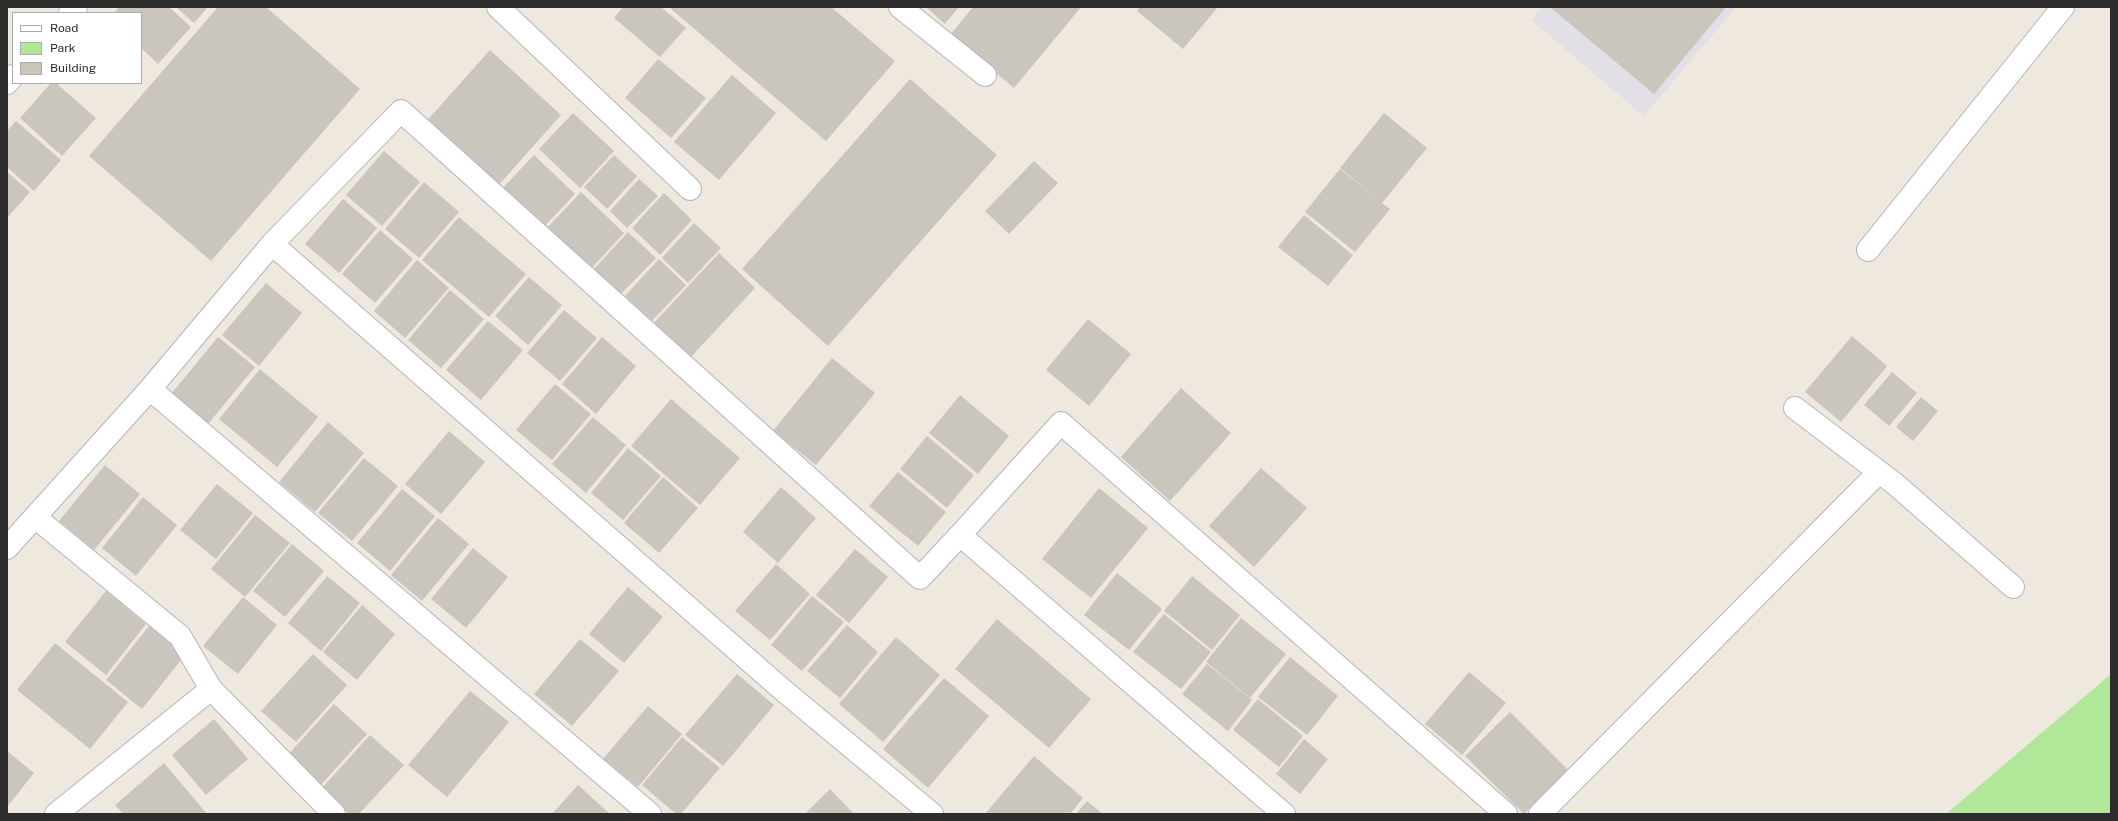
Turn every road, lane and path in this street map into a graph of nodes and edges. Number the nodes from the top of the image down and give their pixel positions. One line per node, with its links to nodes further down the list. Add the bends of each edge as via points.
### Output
1 (498, 7): 5 (street)
2 (900, 7): 4 (street)
3 (2063, 7): 7 (street)
4 (986, 75)
5 (690, 189)
6 (272, 244): 8 (street); 12 (street, via 401,111 920,578); 19 (street, via 784,691)
7 (1868, 250)
8 (150, 389): 11 (street); 18 (street)
9 (1795, 408): 10 (street)
10 (1879, 472): 14 (street); 22 (street)
11 (35, 517): 13 (street); 15 (street, via 180,636)
12 (960, 535): 20 (street); 21 (street, via 1061,423)
13 (7, 548)
14 (2013, 587)
15 (211, 689): 16 (street); 17 (street)
16 (56, 814)
17 (334, 814)
18 (650, 814)
19 (932, 814)
20 (1284, 814)
21 (1506, 814)
22 (1540, 814)

